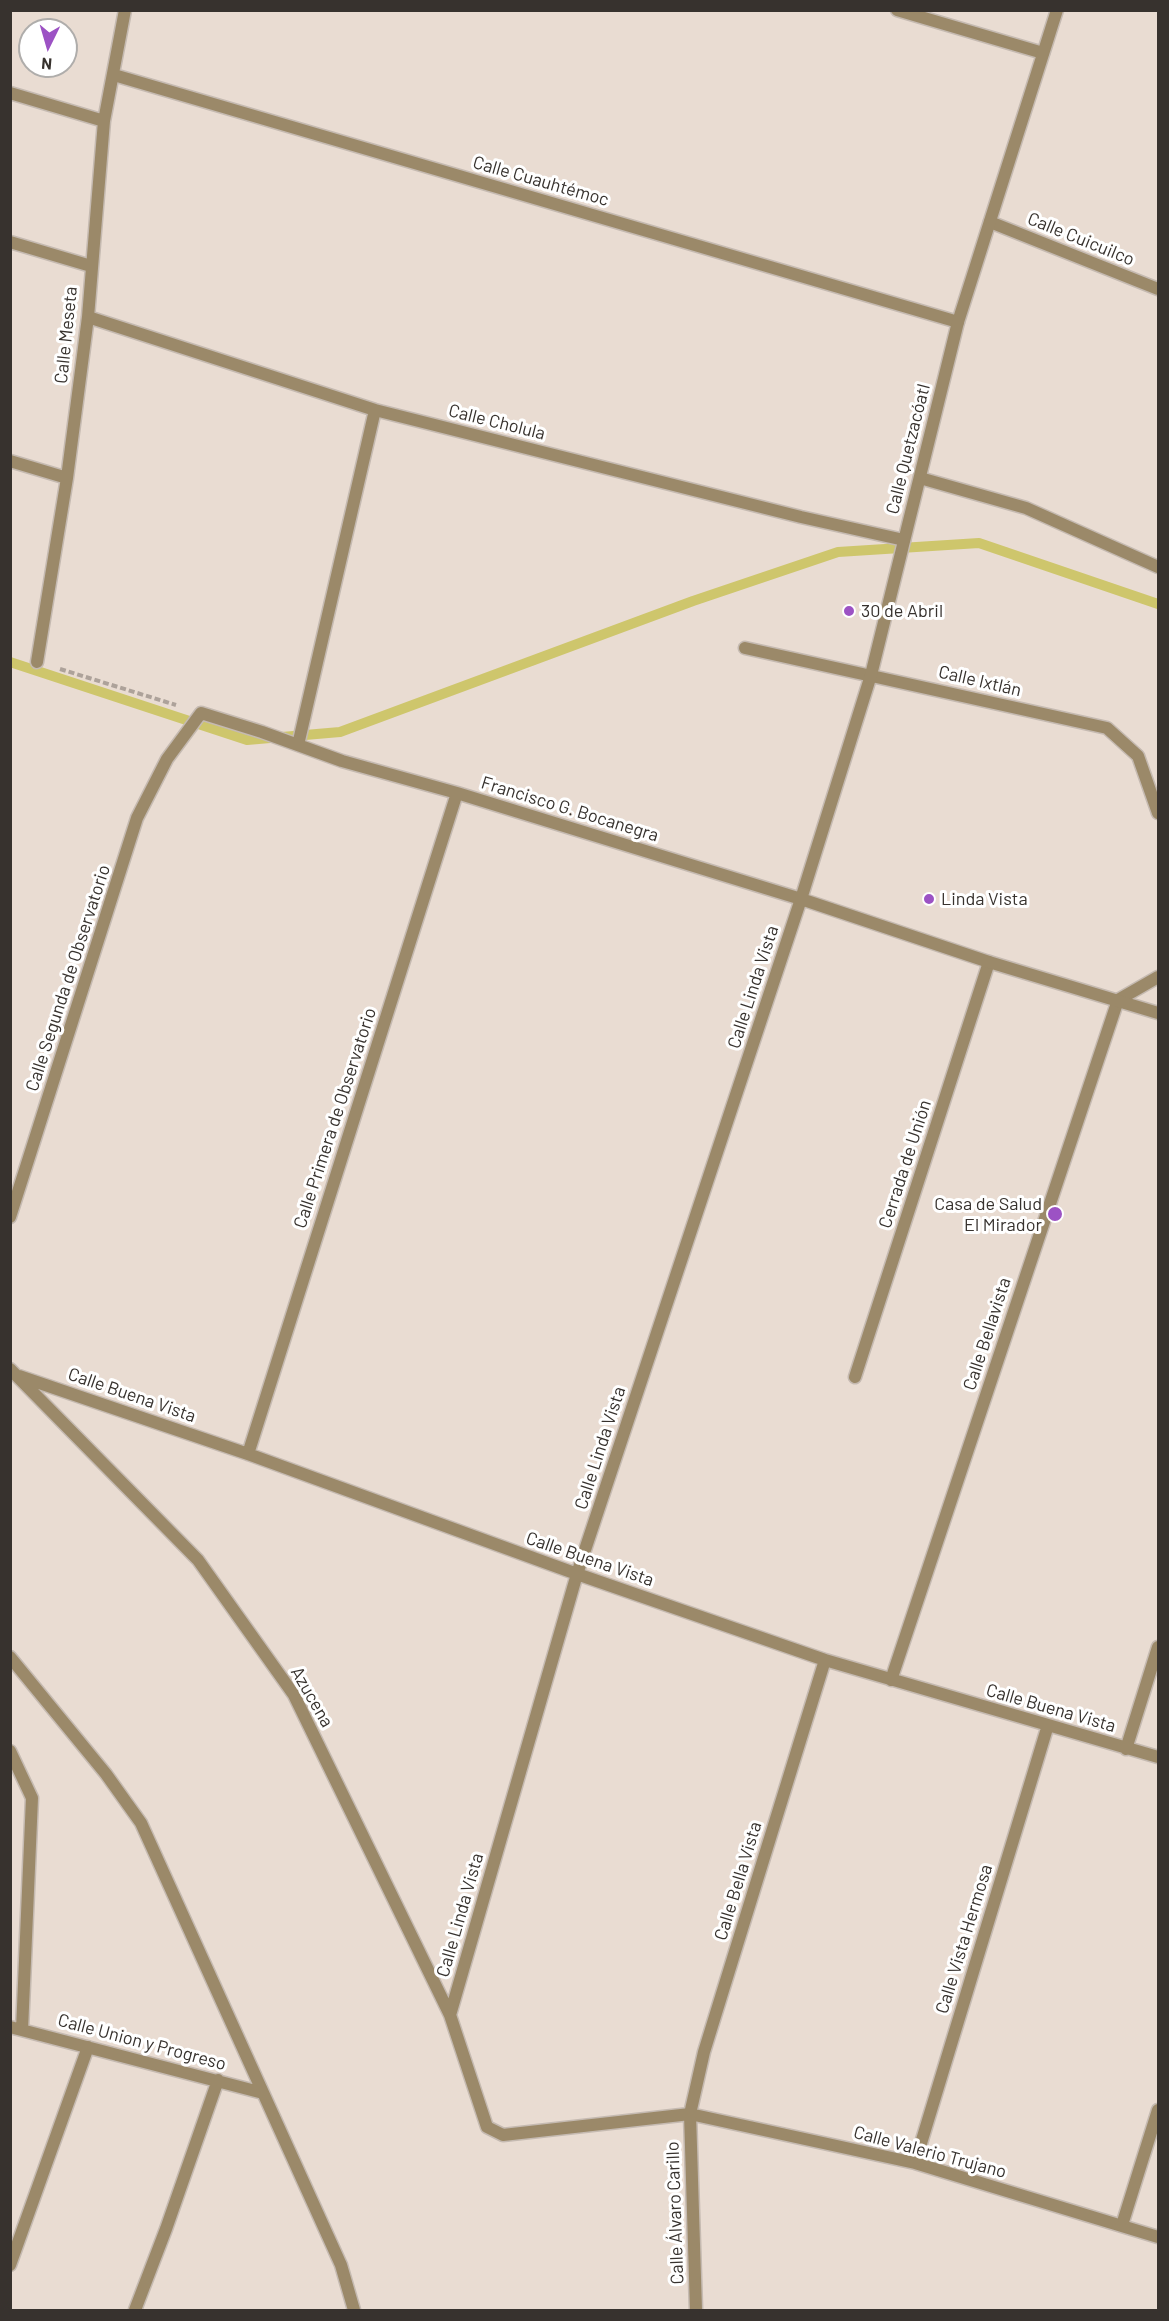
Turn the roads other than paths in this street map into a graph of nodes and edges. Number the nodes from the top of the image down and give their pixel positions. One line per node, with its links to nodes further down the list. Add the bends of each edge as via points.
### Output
1 (125, 10): 5 (street, Calle Meseta)
2 (897, 10): 4 (street)
3 (1057, 10): 4 (street, Calle Quetzacóatl)
4 (1043, 53): 8 (street, Calle Quetzacóatl)
5 (114, 75): 7 (street, Calle Meseta); 13 (street, Calle Cuauhtémoc)
6 (10, 93): 7 (street)
7 (104, 121): 10 (street, Calle Meseta)
8 (990, 222): 11 (street, Calle Cuicuilco); 13 (street, Calle Quetzacóatl)
9 (10, 242): 10 (street)
10 (91, 266): 12 (street, Calle Meseta)
11 (1158, 289)
12 (88, 317): 14 (street, Calle Cholula); 16 (street, Calle Meseta)
13 (958, 322): 17 (street, Calle Quetzacóatl)
14 (375, 410): 18 (street, Calle Cholula); 24 (street)
15 (10, 461): 16 (street)
16 (67, 478): 21 (street, Calle Meseta)
17 (920, 478): 18 (street, Calle Quetzacóatl); 19 (street, via 1026,508)
18 (904, 540): 22 (street, Calle Quetzacóatl)
19 (1158, 567)
20 (744, 648): 22 (street, Calle Ixtlán)
21 (38, 662)
22 (871, 675): 26 (street, Calle Ixtlán, via 1107,728 1138,756); 27 (street, Calle Quetzacóatl)
23 (201, 713): 24 (street, Francisco G. Bocanegra); 32 (street, Calle Segunda de Observatorio, via 167,759 137,818)
24 (298, 745): 25 (street, Francisco G. Bocanegra)
25 (458, 793): 27 (street, Francisco G. Bocanegra); 35 (street, Calle Primera de Observatorio)
26 (1158, 813)
27 (801, 899): 28 (street, Francisco G. Bocanegra); 36 (street, Calle Linda Vista)
28 (989, 962): 30 (street, Francisco G. Bocanegra); 34 (street, Cerrada de Unión)
29 (1158, 977): 30 (street)
30 (1118, 1000): 31 (street, Francisco G. Bocanegra); 40 (street, Calle Bellavista)
31 (1158, 1013)
32 (10, 1217)
33 (12, 1372): 35 (street, Calle Buena Vista); 45 (street, Azucena, via 198,1560 294,1695)
34 (855, 1377)
35 (248, 1454): 36 (street, Calle Buena Vista)
36 (577, 1574): 39 (street, Calle Buena Vista); 45 (street, Calle Linda Vista)
37 (1158, 1647): 42 (street)
38 (10, 1657): 49 (street, via 141,1823)
39 (825, 1660): 40 (street, Calle Buena Vista); 52 (street, Calle Bella Vista, via 705,2052)
40 (891, 1680): 41 (street, Calle Buena Vista)
41 (1048, 1725): 42 (street, Calle Buena Vista); 53 (street, Calle Vista Hermosa)
42 (1126, 1749): 44 (street, Calle Buena Vista)
43 (10, 1751): 46 (street, via 32,1798)
44 (1158, 1757)
45 (450, 2015): 50 (street, Azucena)
46 (16, 2029): 47 (street, Calle Union y Progreso)
47 (88, 2047): 48 (street, Calle Union y Progreso); 56 (street)
48 (218, 2080): 49 (street, Calle Union y Progreso); 57 (street)
49 (263, 2093): 58 (street, via 341,2265)
50 (481, 2108): 52 (street, Calle Valerio Trujano, via 487,2127 503,2135)
51 (1158, 2110): 54 (street)
52 (690, 2114): 53 (street, Calle Valerio Trujano); 59 (street, Calle Álvaro Carillo)
53 (915, 2163): 54 (street, Calle Valerio Trujano)
54 (1122, 2225): 55 (street, Calle Valerio Trujano)
55 (1158, 2237)
56 (10, 2265)
57 (135, 2310)
58 (354, 2310)
59 (696, 2310)

